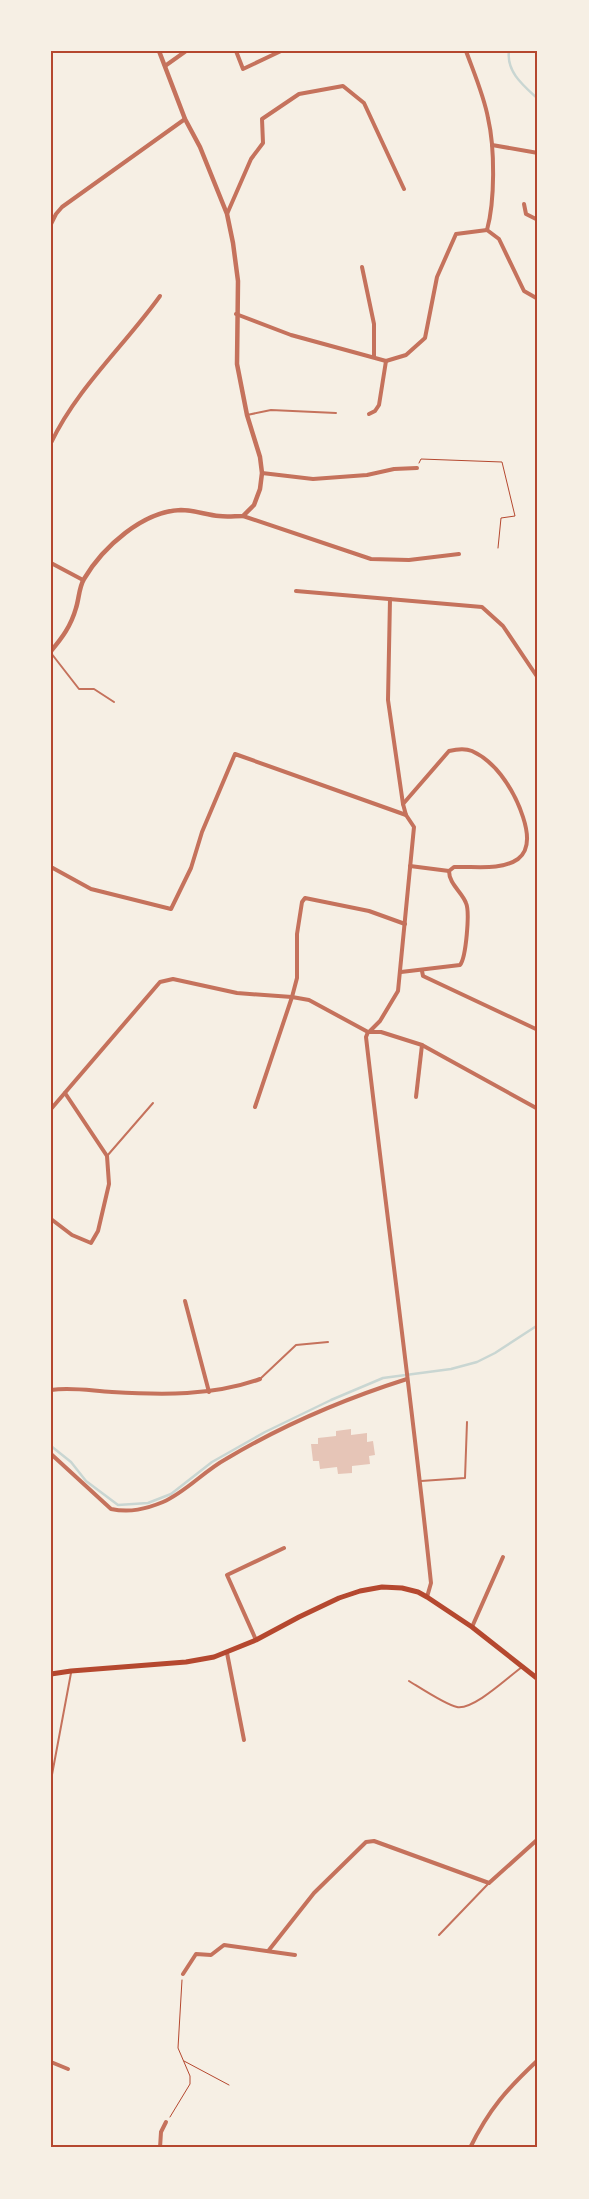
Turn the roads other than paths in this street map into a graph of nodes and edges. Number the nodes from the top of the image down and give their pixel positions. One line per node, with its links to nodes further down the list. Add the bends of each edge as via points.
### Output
1 (159, 51): 6 (street)
2 (186, 51): 6 (street)
3 (236, 51): 4 (street, via 243,69)
4 (281, 51)
5 (466, 51): 8 (street, via 488,117)
6 (165, 66): 7 (street)
7 (185, 119): 12 (street); 14 (street, via 62,207)
8 (492, 145): 9 (street); 15 (street, via 491,215)
9 (538, 153)
10 (404, 189): 12 (street, via 364,103 344,86 299,94 262,119 263,143 251,159)
11 (524, 204): 13 (street, via 526,214)
12 (227, 214): 19 (street, via 238,281)
13 (538, 220)
14 (51, 224)
15 (487, 230): 18 (street, via 499,239 524,291); 21 (street, via 456,234 437,277 425,338 406,355)
16 (362, 267): 20 (street, via 374,324)
17 (160, 296): 25 (street, via 61,422)
18 (538, 299)
19 (236, 314): 20 (street, via 291,334); 24 (street, via 237,364)
20 (374, 357): 21 (street)
21 (386, 360): 23 (street, via 379,405)
22 (336, 413): 24 (lane, via 270,410)
23 (369, 414)
24 (247, 415): 27 (street)
25 (52, 440)
26 (417, 468): 27 (street, via 313,479)
27 (262, 473): 28 (street, via 254,505)
28 (243, 516): 29 (street, via 371,559 409,560); 31 (street, via 182,510 146,520 104,553)
29 (460, 554)
30 (51, 563): 31 (street)
31 (83, 580): 34 (street, via 68,630)
32 (296, 591): 33 (street)
33 (390, 599): 35 (street, via 482,607 503,626); 37 (street, via 388,700)
34 (51, 652): 36 (lane, via 79,689 94,689)
35 (538, 678)
36 (114, 702)
37 (404, 804): 38 (street); 41 (street, via 449,751 471,750 486,759 502,776 527,829 523,852 504,866 454,867)
38 (406, 815): 39 (street, via 414,827); 40 (street, via 235,754 202,832 191,868 171,909 90,889)
39 (410, 866): 41 (street); 42 (street)
40 (51, 867)
41 (449, 872): 43 (street, via 468,912 463,962)
42 (405, 924): 44 (street); 45 (street, via 369,911 305,898 296,934 296,978)
43 (422, 971): 44 (street); 46 (street, via 423,976)
44 (401, 972): 47 (street, via 398,992 375,1028)
45 (292, 997): 47 (street, via 309,1000); 49 (street, via 237,993 166,979 160,982); 52 (street)
46 (538, 1030)
47 (368, 1032): 48 (street, via 407,1038); 60 (street, via 366,1037)
48 (422, 1045): 50 (street); 54 (street)
49 (65, 1093): 53 (street); 55 (street)
50 (416, 1097)
51 (153, 1102): 55 (lane)
52 (255, 1107)
53 (51, 1109)
54 (538, 1110)
55 (107, 1156): 56 (street, via 109,1184 98,1231 91,1243)
56 (51, 1220)
57 (185, 1302): 62 (street)
58 (328, 1342): 59 (lane, via 296,1345)
59 (260, 1379): 62 (street, via 239,1387)
60 (407, 1379): 64 (street, via 369,1391 301,1420 226,1458 166,1501 135,1510 111,1508); 65 (street)
61 (51, 1390): 62 (street)
62 (209, 1392)
63 (466, 1422): 65 (lane, via 465,1478)
64 (51, 1454)
65 (421, 1481): 68 (street, via 431,1584)
66 (284, 1548): 70 (street, via 227,1575)
67 (503, 1558): 69 (street)
68 (427, 1597): 69 (main road); 70 (main road, via 402,1588 360,1591 339,1598)
69 (472, 1627): 72 (main road)
70 (256, 1640): 71 (main road)
71 (227, 1653): 73 (main road, via 186,1662); 77 (street)
72 (522, 1666): 75 (main road); 76 (lane, via 466,1706 456,1707)
73 (71, 1671): 74 (main road); 78 (lane)
74 (51, 1674)
75 (538, 1679)
76 (409, 1681)
77 (244, 1740)
78 (51, 1780)
79 (538, 1839): 80 (street)
80 (489, 1883): 81 (lane); 82 (street, via 374,1841 366,1842 314,1893)
81 (439, 1935)
82 (269, 1950): 83 (street); 84 (street, via 224,1945 211,1955 196,1954)
83 (295, 1956)
84 (183, 1974)
85 (538, 2060): 90 (street, via 494,2105)
86 (51, 2062): 87 (street)
87 (68, 2069)
88 (166, 2122): 89 (street)
89 (160, 2148)
90 (470, 2148)

